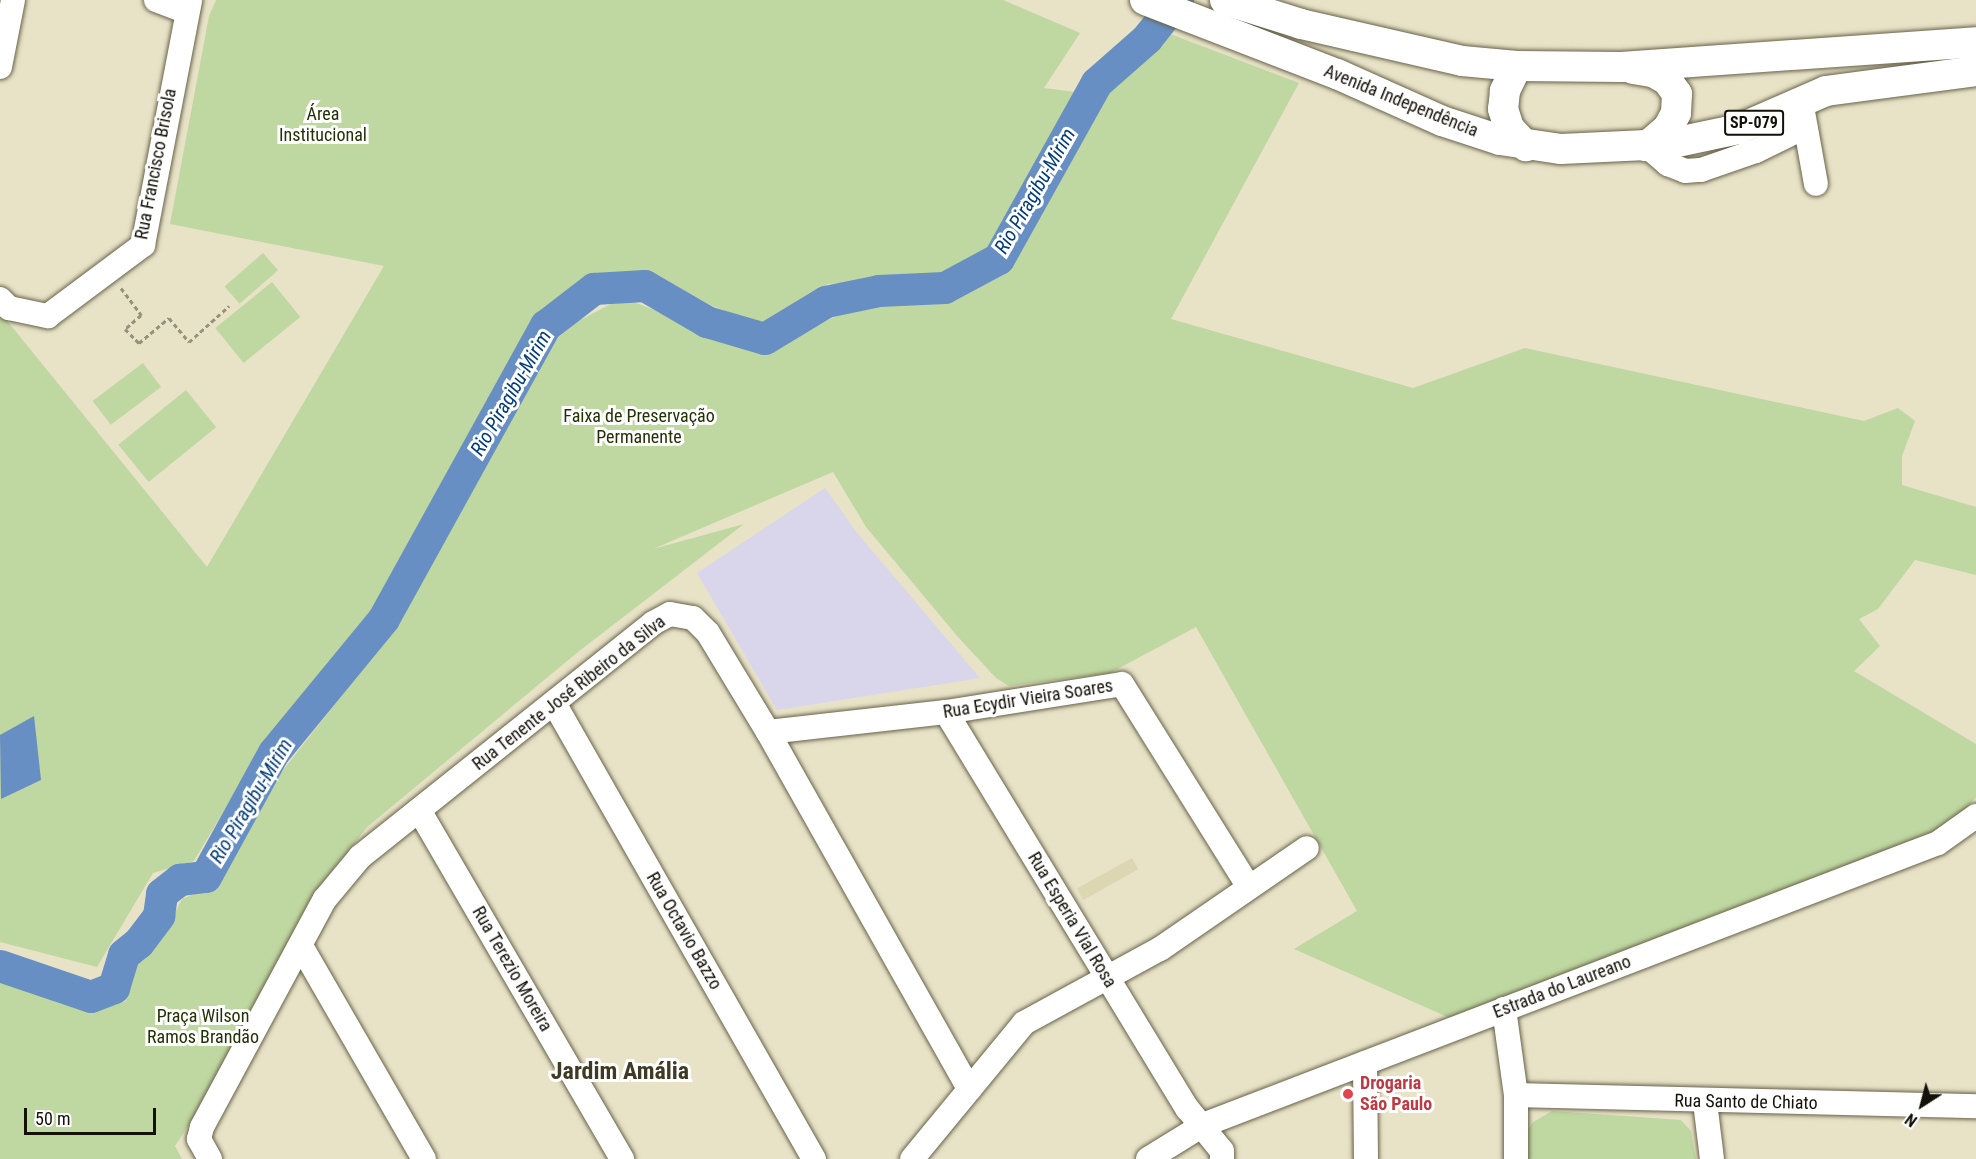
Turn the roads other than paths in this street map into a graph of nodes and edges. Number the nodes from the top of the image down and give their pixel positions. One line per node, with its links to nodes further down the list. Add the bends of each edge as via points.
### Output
1 (13, 0): 8 (street)
2 (156, 0): 5 (street)
3 (1145, 0): 12 (main road, Avenida Independência / SP-079, via 1337,74 1442,121)
4 (1230, 2): 7 (main road, via 1301,24 1455,59)
5 (188, 5): 15 (street, Rua Francisco Brisola, via 143,245 48,316)
6 (1976, 42): 9 (main road)
7 (1517, 66): 9 (main road); 12 (main road, via 1504,91 1503,109 1509,128)
8 (0, 67)
9 (1621, 67): 13 (main road, via 1653,72 1667,80 1677,94 1676,113 1668,128)
10 (1976, 71): 11 (main road, Avenida Independência / SP-079, via 1856,84)
11 (1803, 114): 13 (main road, Avenida Independência / SP-079); 14 (street)
12 (1526, 146): 13 (main road, Avenida Independência / SP-079)
13 (1647, 146)
14 (1816, 184)
15 (4, 304)
16 (554, 703): 18 (street, Rua Tenente José Ribeiro da Silva, via 653,623 670,614 685,615 708,633); 19 (street, Rua Tenente José Ribeiro da Silva); 37 (street, Rua Octavio Bazzo)
17 (946, 712): 18 (street, Rua Ecydir Vieira Soares); 22 (street, Rua Ecydir Vieira Soares, via 1122,684); 24 (street, Rua Esperia Vial Rosa)
18 (768, 732): 29 (street, Rua Tenente José Ribeiro da Silva)
19 (419, 810): 23 (street, Rua Tenente José Ribeiro da Silva, via 360,857 325,899); 36 (street, Rua Terezio Moreira)
20 (1976, 816): 27 (street, Estrada do Laureano, via 1938,843)
21 (1307, 848): 22 (street)
22 (1249, 887): 24 (street, via 1160,949)
23 (301, 946): 25 (street, Rua Tenente José Ribeiro da Silva); 26 (street)
24 (1107, 978): 29 (street, via 1024,1023); 33 (street, Rua Esperia Vial Rosa, via 1187,1108)
25 (274, 994): 26 (street, via 292,987 309,988); 34 (street, Rua Tenente José Ribeiro da Silva)
26 (334, 1004): 35 (street)
27 (1504, 1009): 28 (street, Estrada do Laureano); 30 (street)
28 (1365, 1063): 33 (street, Estrada do Laureano); 41 (street)
29 (969, 1089): 38 (street)
30 (1515, 1095): 31 (street, Rua Santo de Chiato); 42 (street)
31 (1705, 1102): 32 (street, Rua Santo de Chiato); 43 (street)
32 (1976, 1106)
33 (1203, 1125): 39 (street, Estrada do Laureano); 40 (street, Rua Esperia Vial Rosa, via 1222,1151)
34 (205, 1149)
35 (424, 1159)
36 (622, 1159)
37 (814, 1159)
38 (912, 1159)
39 (1148, 1159)
40 (1222, 1159)
41 (1366, 1159)
42 (1516, 1159)
43 (1712, 1159)

